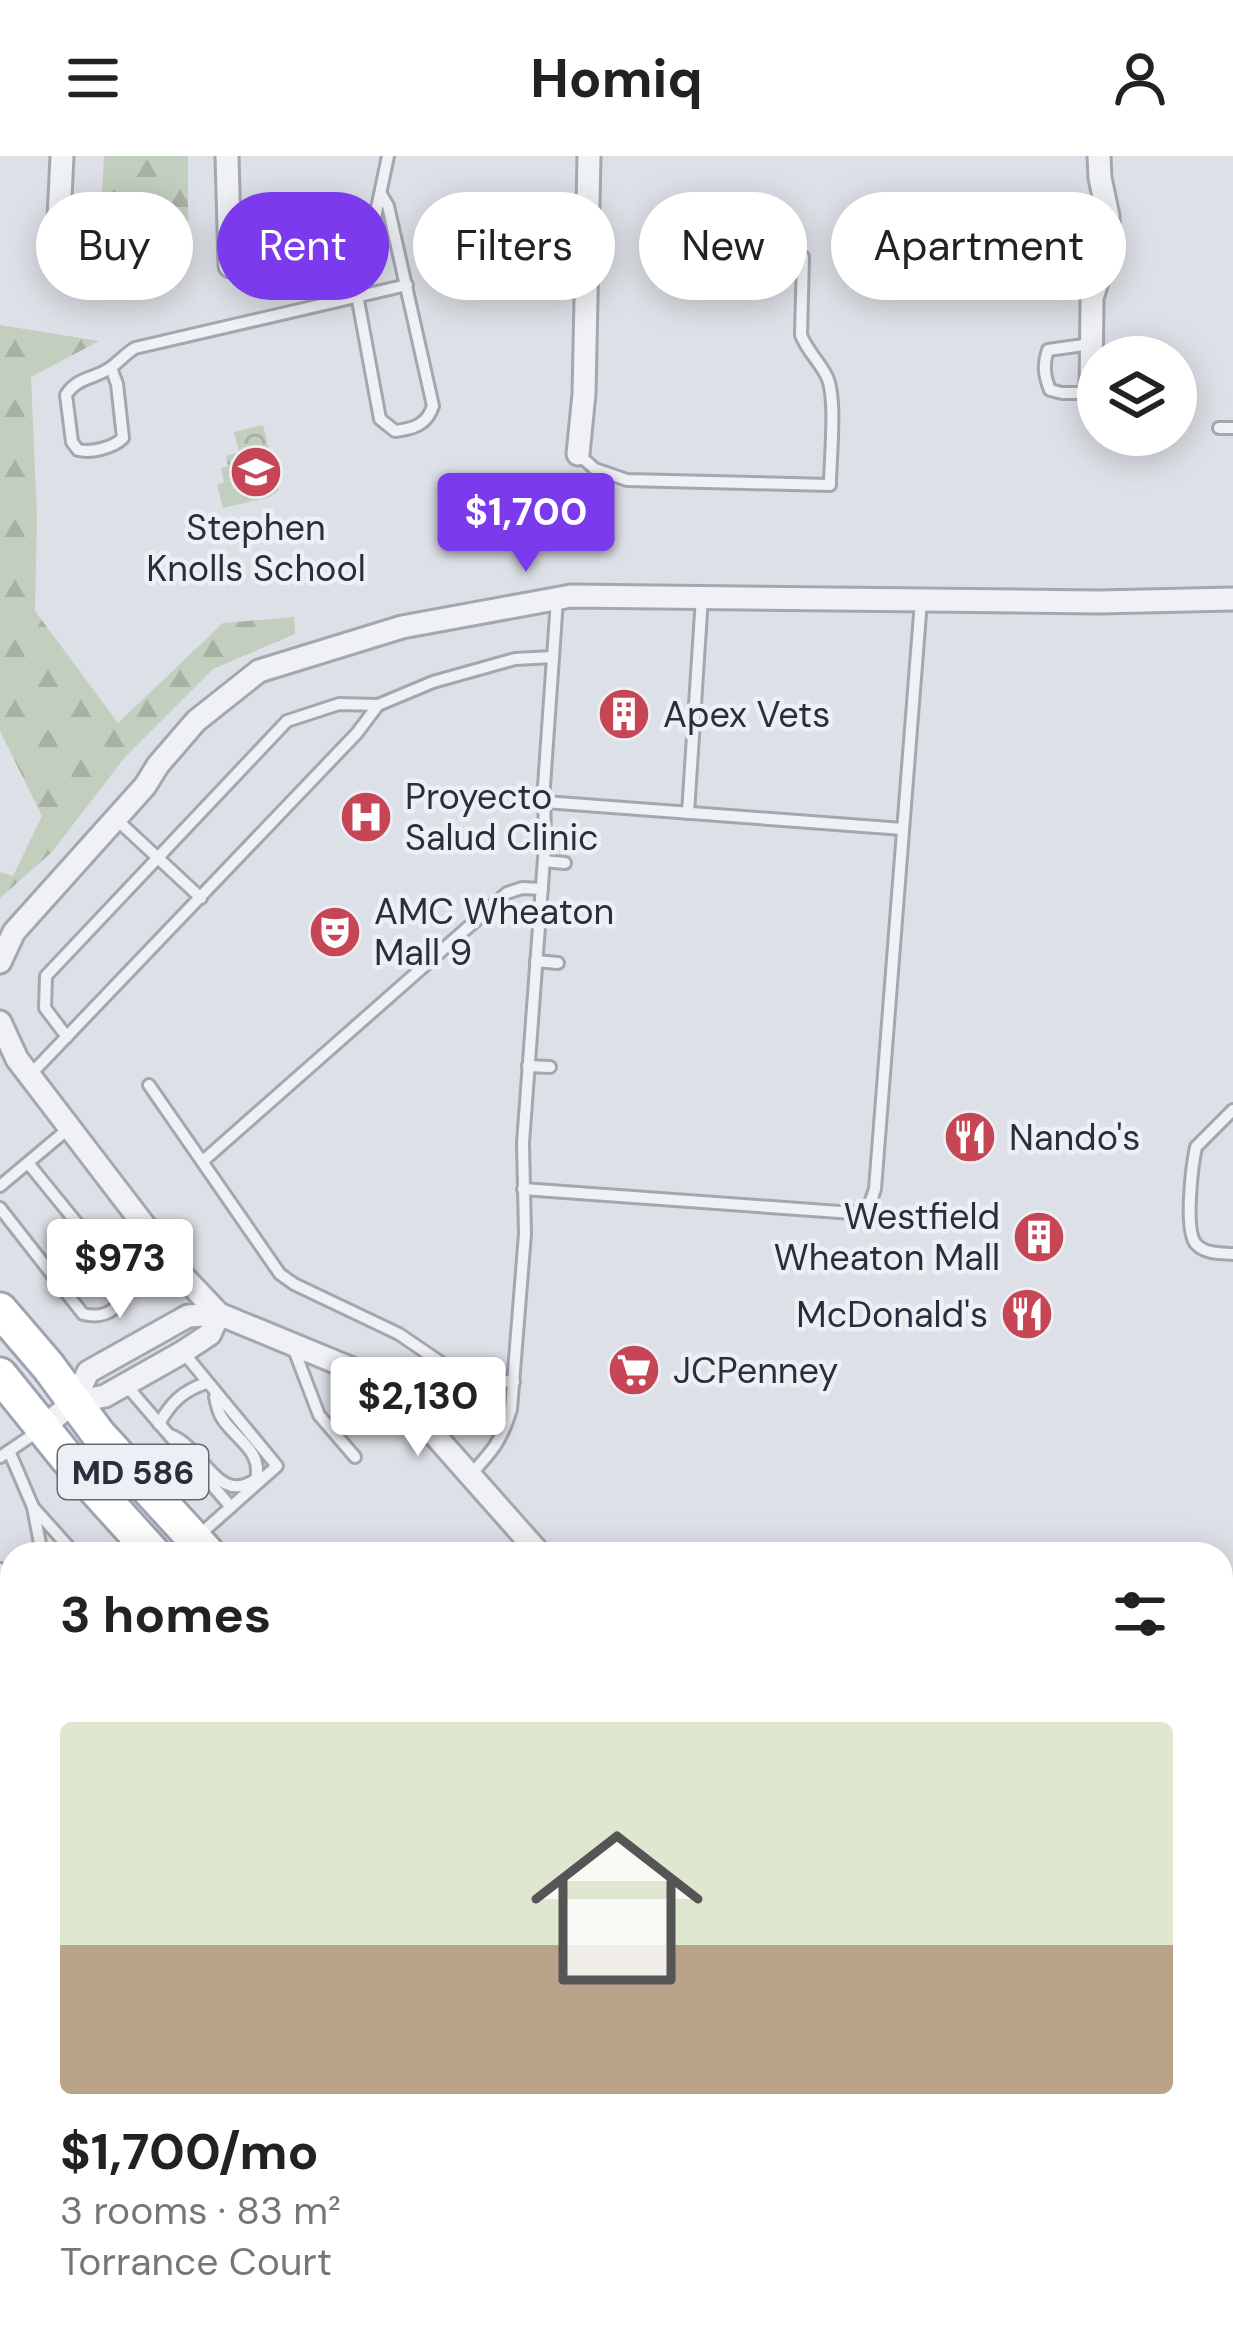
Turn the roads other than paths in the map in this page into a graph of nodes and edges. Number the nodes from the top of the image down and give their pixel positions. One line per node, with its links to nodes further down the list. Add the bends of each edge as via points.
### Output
1 (62, 156): 6 (street)
2 (227, 156): 7 (street)
3 (388, 156): 8 (lane)
4 (589, 156): 19 (street)
5 (1100, 156): 15 (street, via 1108,243 1091,298)
6 (60, 192)
7 (228, 192)
8 (381, 192)
9 (389, 210): 10 (lane)
10 (407, 286): 11 (lane); 13 (lane, via 433,406 409,430 380,419)
11 (389, 289)
12 (340, 300): 17 (lane, via 148,343)
13 (358, 300)
14 (802, 300): 19 (lane, via 801,335 832,390 830,485 627,480)
15 (1091, 336)
16 (1077, 346): 18 (lane, via 1048,350 1044,362 1050,390)
17 (111, 368): 17 (lane, via 66,395 78,450 123,438)
18 (1077, 393)
19 (578, 454)
20 (702, 597): 21 (street); 23 (street); 27 (lane)
21 (557, 598): 24 (lane); 28 (street, via 402,627 260,671 196,721)
22 (1233, 599): 23 (street)
23 (921, 600): 29 (lane)
24 (553, 657): 25 (lane, via 515,659); 26 (lane)
25 (378, 705): 30 (lane, via 339,704 287,721); 34 (lane)
26 (544, 802): 27 (lane); 31 (lane)
27 (688, 813): 29 (lane)
28 (116, 819): 30 (lane); 36 (street, via 14,932)
29 (903, 829): 49 (lane, via 871,1204 854,1213)
30 (158, 858): 34 (lane); 39 (lane, via 46,976 45,1008)
31 (544, 861): 32 (lane); 33 (lane)
32 (566, 863)
33 (542, 889): 35 (lane); 46 (lane, via 507,892)
34 (201, 898): 39 (lane)
35 (536, 961): 37 (lane); 40 (lane)
36 (0, 962)
37 (558, 963)
38 (0, 1022): 42 (street)
39 (67, 1037): 42 (lane)
40 (528, 1066): 41 (lane); 49 (lane)
41 (550, 1067)
42 (30, 1075): 45 (street)
43 (149, 1085): 46 (lane)
44 (1233, 1110): 51 (lane, via 1196,1147 1190,1229 1199,1248)
45 (70, 1126): 47 (lane); 53 (street)
46 (203, 1161): 57 (lane, via 270,1262 294,1284 399,1334 462,1377)
47 (28, 1162): 48 (lane); 50 (lane, via 124,1281 117,1306 101,1316 83,1314)
48 (0, 1186)
49 (524, 1189): 57 (lane)
50 (0, 1208)
51 (1233, 1254)
52 (0, 1310): 60 (main road, MD 586)
53 (219, 1314): 54 (street); 55 (street, via 210,1334); 60 (street, via 188,1316 88,1372)
54 (293, 1347): 65 (lane, via 319,1415); 66 (street, via 362,1373 408,1405)
55 (184, 1352): 58 (street); 59 (lane)
56 (0, 1375): 62 (main road, MD 586)
57 (514, 1382): 66 (lane, via 505,1432)
58 (126, 1385): 60 (street); 61 (lane)
59 (210, 1386): 61 (lane, via 188,1389); 63 (lane, via 220,1416 255,1456 256,1479 232,1488); 68 (lane, via 277,1466)
60 (74, 1402): 62 (street); 72 (main road, MD 586)
61 (159, 1424): 63 (lane)
62 (42, 1428): 64 (lane); 71 (main road, MD 586)
63 (170, 1435): 68 (lane)
64 (4, 1454): 67 (lane)
65 (355, 1457)
66 (470, 1475): 74 (street)
67 (33, 1507): 69 (lane); 70 (lane)
68 (231, 1507): 73 (lane)
69 (39, 1542)
70 (64, 1542)
71 (143, 1542)
72 (197, 1542)
73 (204, 1542)
74 (529, 1542)

